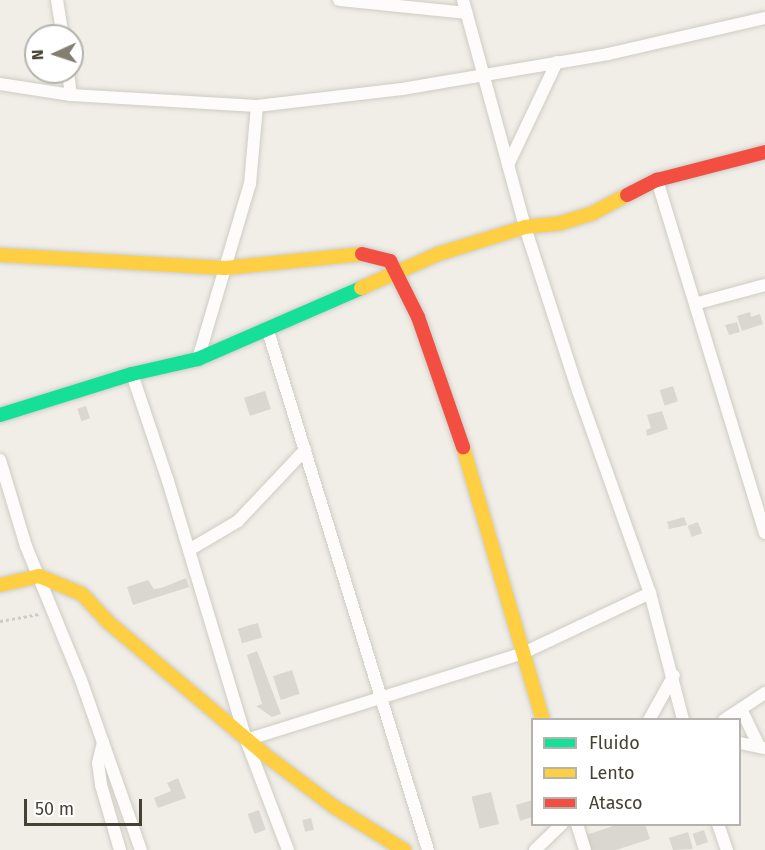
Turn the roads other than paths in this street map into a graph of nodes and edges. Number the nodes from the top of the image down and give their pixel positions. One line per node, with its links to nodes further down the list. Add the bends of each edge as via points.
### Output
1 (57, 0): 6 (street)
2 (339, 0): 4 (street)
3 (463, 0): 4 (street)
4 (466, 13): 8 (street)
5 (765, 18): 7 (street)
6 (61, 24)
7 (557, 62): 8 (street); 14 (street)
8 (483, 74): 12 (street, via 402,89); 14 (street)
9 (0, 84): 11 (street)
10 (70, 84): 11 (street)
11 (71, 95): 12 (street)
12 (257, 106): 18 (street, via 249,184)
13 (765, 152): 15 (street)
14 (508, 165): 16 (street)
15 (657, 180): 16 (street, via 593,213 561,223); 21 (street)
16 (525, 227): 19 (street, via 438,254); 32 (street, via 578,391)
17 (0, 255): 18 (street)
18 (225, 268): 19 (street, via 363,254 390,261); 23 (street)
19 (398, 272): 22 (street); 33 (street, via 418,317 468,460)
20 (765, 285): 21 (street)
21 (698, 303): 28 (street)
22 (268, 331): 23 (street); 26 (street)
23 (198, 359): 24 (street)
24 (132, 374): 25 (street); 29 (street)
25 (0, 415)
26 (305, 450): 29 (street, via 238,521); 36 (street)
27 (0, 460): 30 (street)
28 (765, 533)
29 (189, 550): 42 (street)
30 (39, 576): 31 (street); 42 (street, via 82,594 108,622); 43 (street)
31 (0, 585)
32 (651, 593): 33 (street); 34 (street)
33 (522, 654): 36 (street); 38 (street)
34 (674, 675): 39 (street); 40 (street)
35 (765, 693): 37 (street)
36 (382, 698): 42 (street); 53 (street)
37 (741, 709): 41 (street); 45 (street)
38 (542, 718)
39 (650, 718)
40 (683, 718)
41 (727, 718)
42 (246, 740): 51 (street); 52 (street, via 333,806)
43 (103, 741): 49 (street, via 98,763 101,785); 50 (street)
44 (741, 743): 45 (street)
45 (762, 747)
46 (561, 826): 54 (street)
47 (577, 826): 55 (street)
48 (718, 826): 56 (street)
49 (120, 850)
50 (141, 850)
51 (288, 850)
52 (404, 850)
53 (428, 850)
54 (535, 850)
55 (585, 850)
56 (727, 850)

